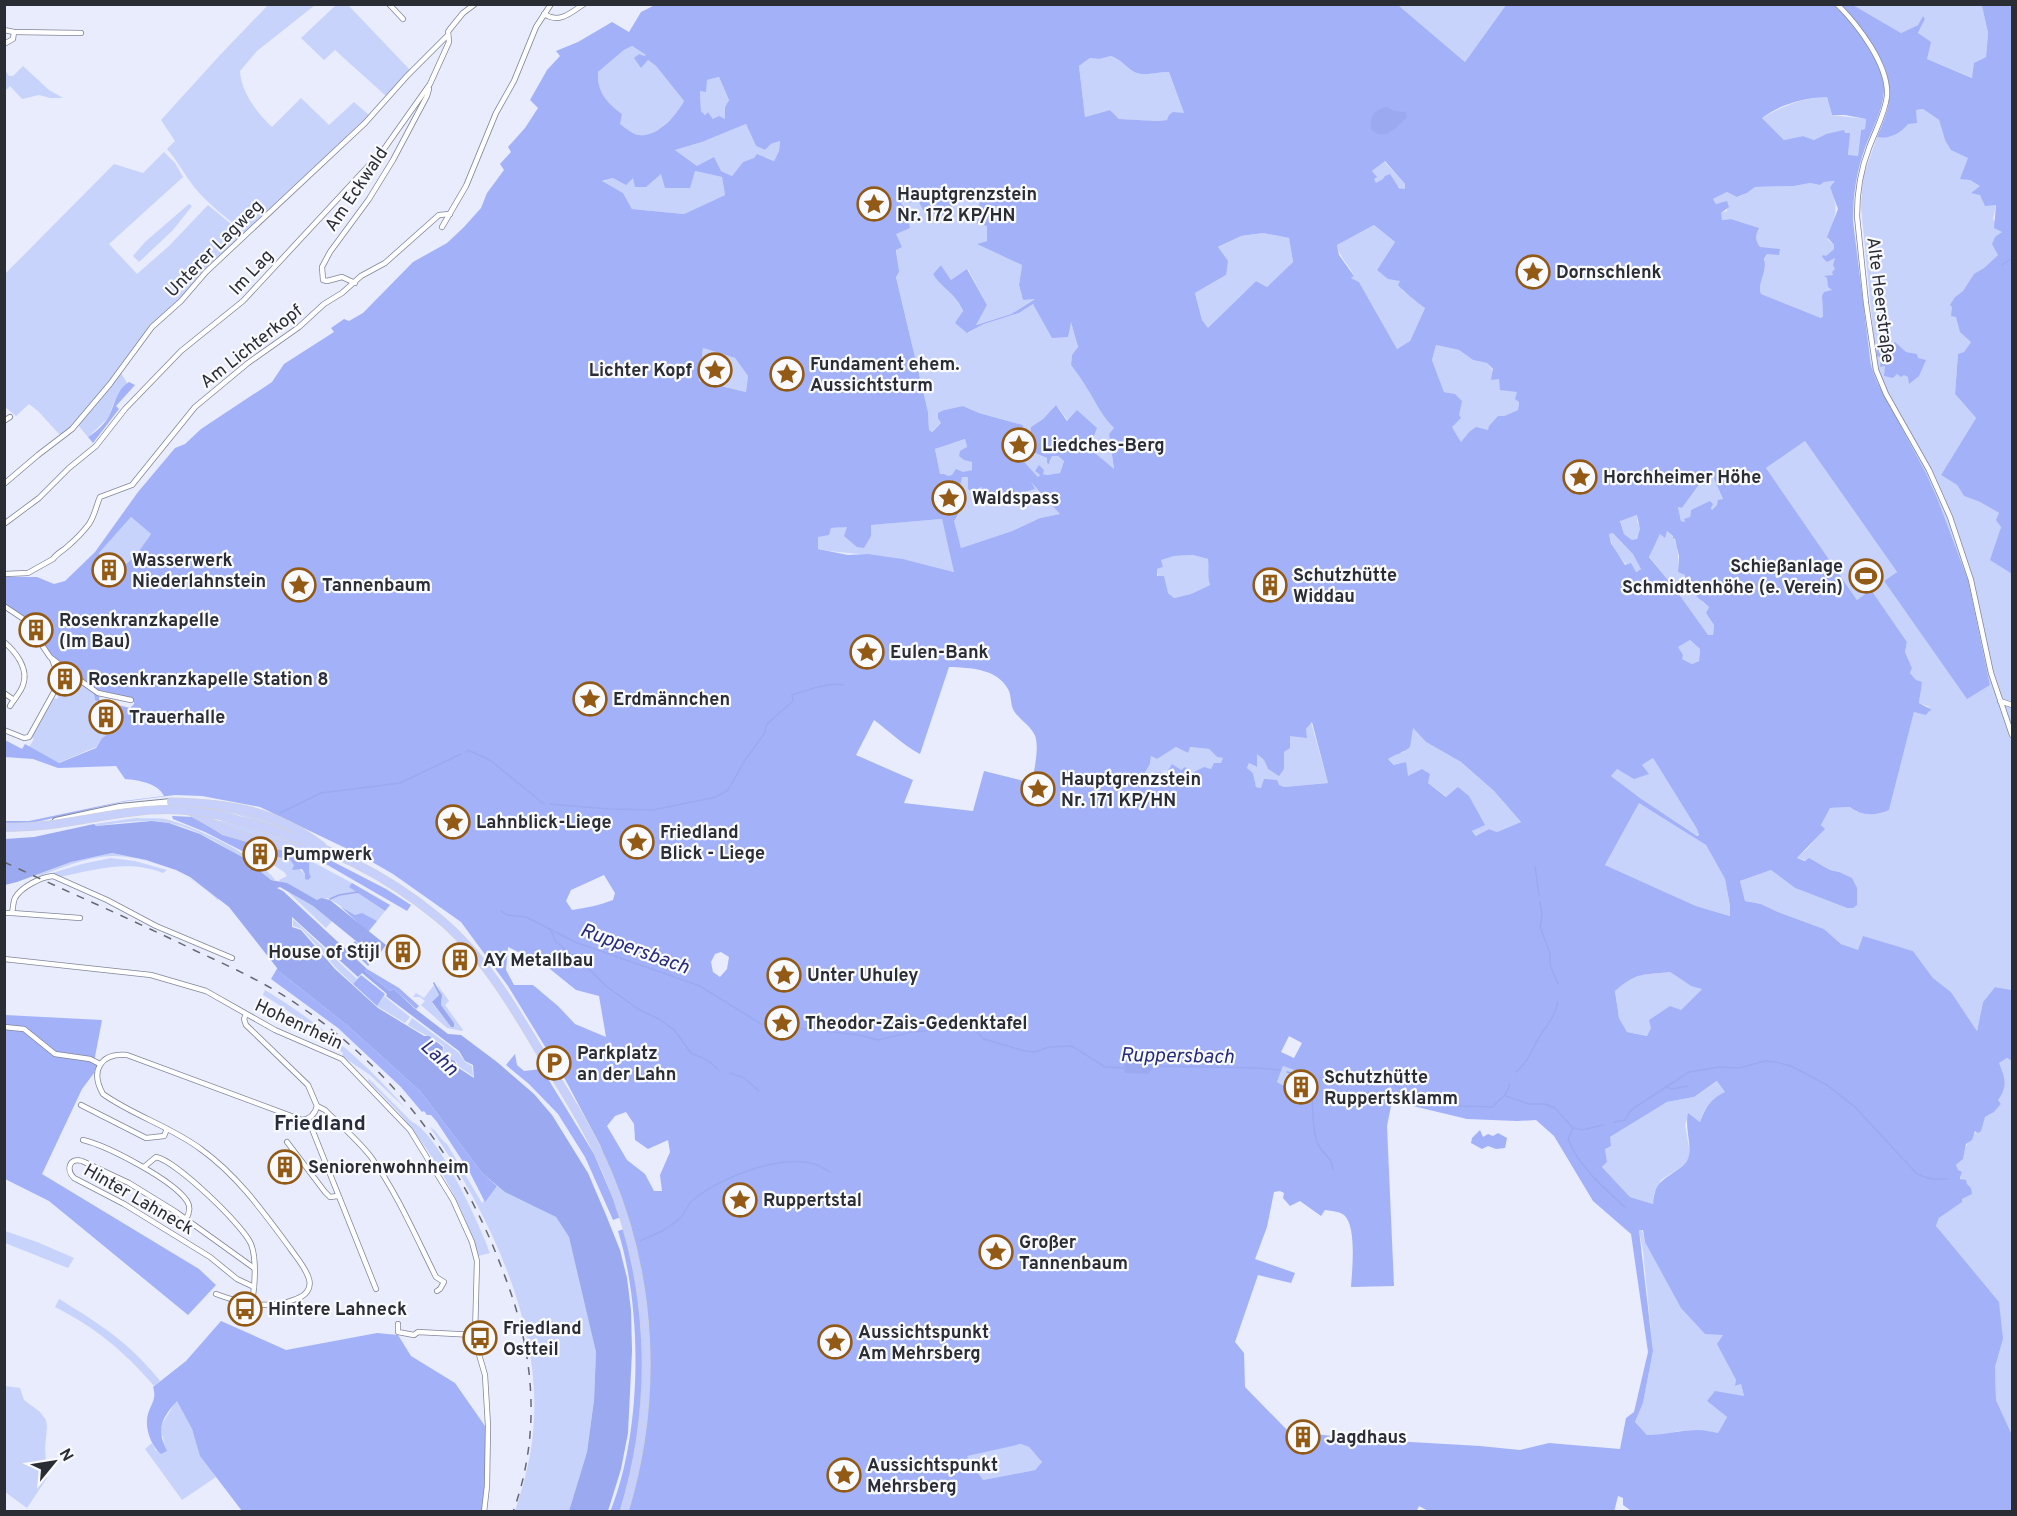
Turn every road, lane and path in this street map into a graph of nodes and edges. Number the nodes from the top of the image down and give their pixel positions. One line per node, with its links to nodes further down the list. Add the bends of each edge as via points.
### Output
1 (476, 4): 10 (street, Im Lag, via 463,13)
2 (550, 4): 6 (street)
3 (584, 4): 6 (street, via 562,18)
4 (1837, 4): 28 (street, Alte Heerstraße, via 1873,51 1886,83 1884,108 1863,165 1857,195 1873,360 1886,394 1929,470 1950,517 1971,580)
5 (392, 6): 7 (street)
6 (544, 14): 14 (street)
7 (404, 19)
8 (9, 31): 9 (street); 11 (street); 12 (street, via 13,39)
9 (81, 33)
10 (448, 35): 13 (street, Im Lag); 19 (street, Unterer Lagweg, via 365,123 152,327 72,429)
11 (4, 38)
12 (4, 44)
13 (430, 84): 16 (street, Am Eckwald, via 393,160 322,267 323,280 342,277); 20 (street, Im Lag, via 384,149 243,301 180,351 96,446 40,498)
14 (450, 214): 15 (street); 16 (street, Am Lichterkopf, via 439,215 386,263 368,271)
15 (442, 227)
16 (355, 283): 21 (street, Am Lichterkopf, via 195,407 132,485 100,497 89,524 53,559 29,573)
17 (10, 417): 18 (street)
18 (4, 421)
19 (4, 484)
20 (4, 524)
21 (4, 574)
22 (4, 606): 24 (street, via 26,621)
23 (4, 642): 26 (street, via 24,672 23,685)
24 (50, 657): 27 (street, via 98,693); 31 (street, via 60,681 35,728 26,738)
25 (4, 693): 26 (street)
26 (14, 700): 30 (street)
27 (131, 700)
28 (2000, 701): 29 (street); 32 (street, Alte Heerstraße)
29 (2013, 705)
30 (10, 706)
31 (4, 730)
32 (2013, 735)
33 (171, 802): 34 (street, via 120,807); 35 (main road, via 228,832); 35 (main road, via 220,804 262,814 308,835)
34 (4, 829): 35 (main road, bridge, via 132,812 200,812 288,835)
35 (333, 854): 62 (main road, via 411,897 449,927 479,960 549,1066 608,1173 638,1265 646,1337 643,1423)
36 (4, 913): 37 (street)
37 (12, 913): 38 (street); 39 (street, via 19,894 34,882 53,876)
38 (80, 918)
39 (232, 958)
40 (4, 959): 41 (street, Hohenrhein, via 152,975 206,991)
41 (246, 1014): 45 (street, via 246,1025 308,1084); 60 (street, Hohenrhein, via 342,1059 413,1134 453,1200 472,1242 478,1274)
42 (4, 1027): 43 (street, via 24,1029 55,1054)
43 (100, 1064): 46 (street, via 117,1054 127,1055); 47 (street, via 97,1078 103,1094)
44 (81, 1105): 47 (street, via 146,1138 164,1136)
45 (317, 1106): 46 (street); 56 (street, via 376,1165 436,1277 444,1282)
46 (308, 1119): 51 (street)
47 (167, 1129): 58 (street, via 206,1152 248,1193 309,1278 306,1294 298,1299)
48 (83, 1140): 50 (street, Hinter Lahneck)
49 (287, 1142): 51 (street, via 330,1197)
50 (144, 1167): 52 (street, Hinter Lahneck, via 188,1202); 53 (street, Hinter Lahneck, via 156,1158 176,1167 250,1243)
51 (339, 1196): 55 (street)
52 (186, 1219): 53 (street, Hinter Lahneck); 54 (street, Hinter Lahneck, via 129,1183 82,1161 77,1159 69,1168 74,1178 124,1204)
53 (254, 1268): 54 (street, Hinter Lahneck)
54 (254, 1287): 58 (street, Hinter Lahneck)
55 (376, 1289)
56 (437, 1291)
57 (216, 1294): 58 (street)
58 (251, 1305)
59 (398, 1324): 60 (street, via 398,1332 414,1335)
60 (476, 1335): 61 (street, Hohenrhein, via 488,1426)
61 (484, 1512)
62 (624, 1512)

